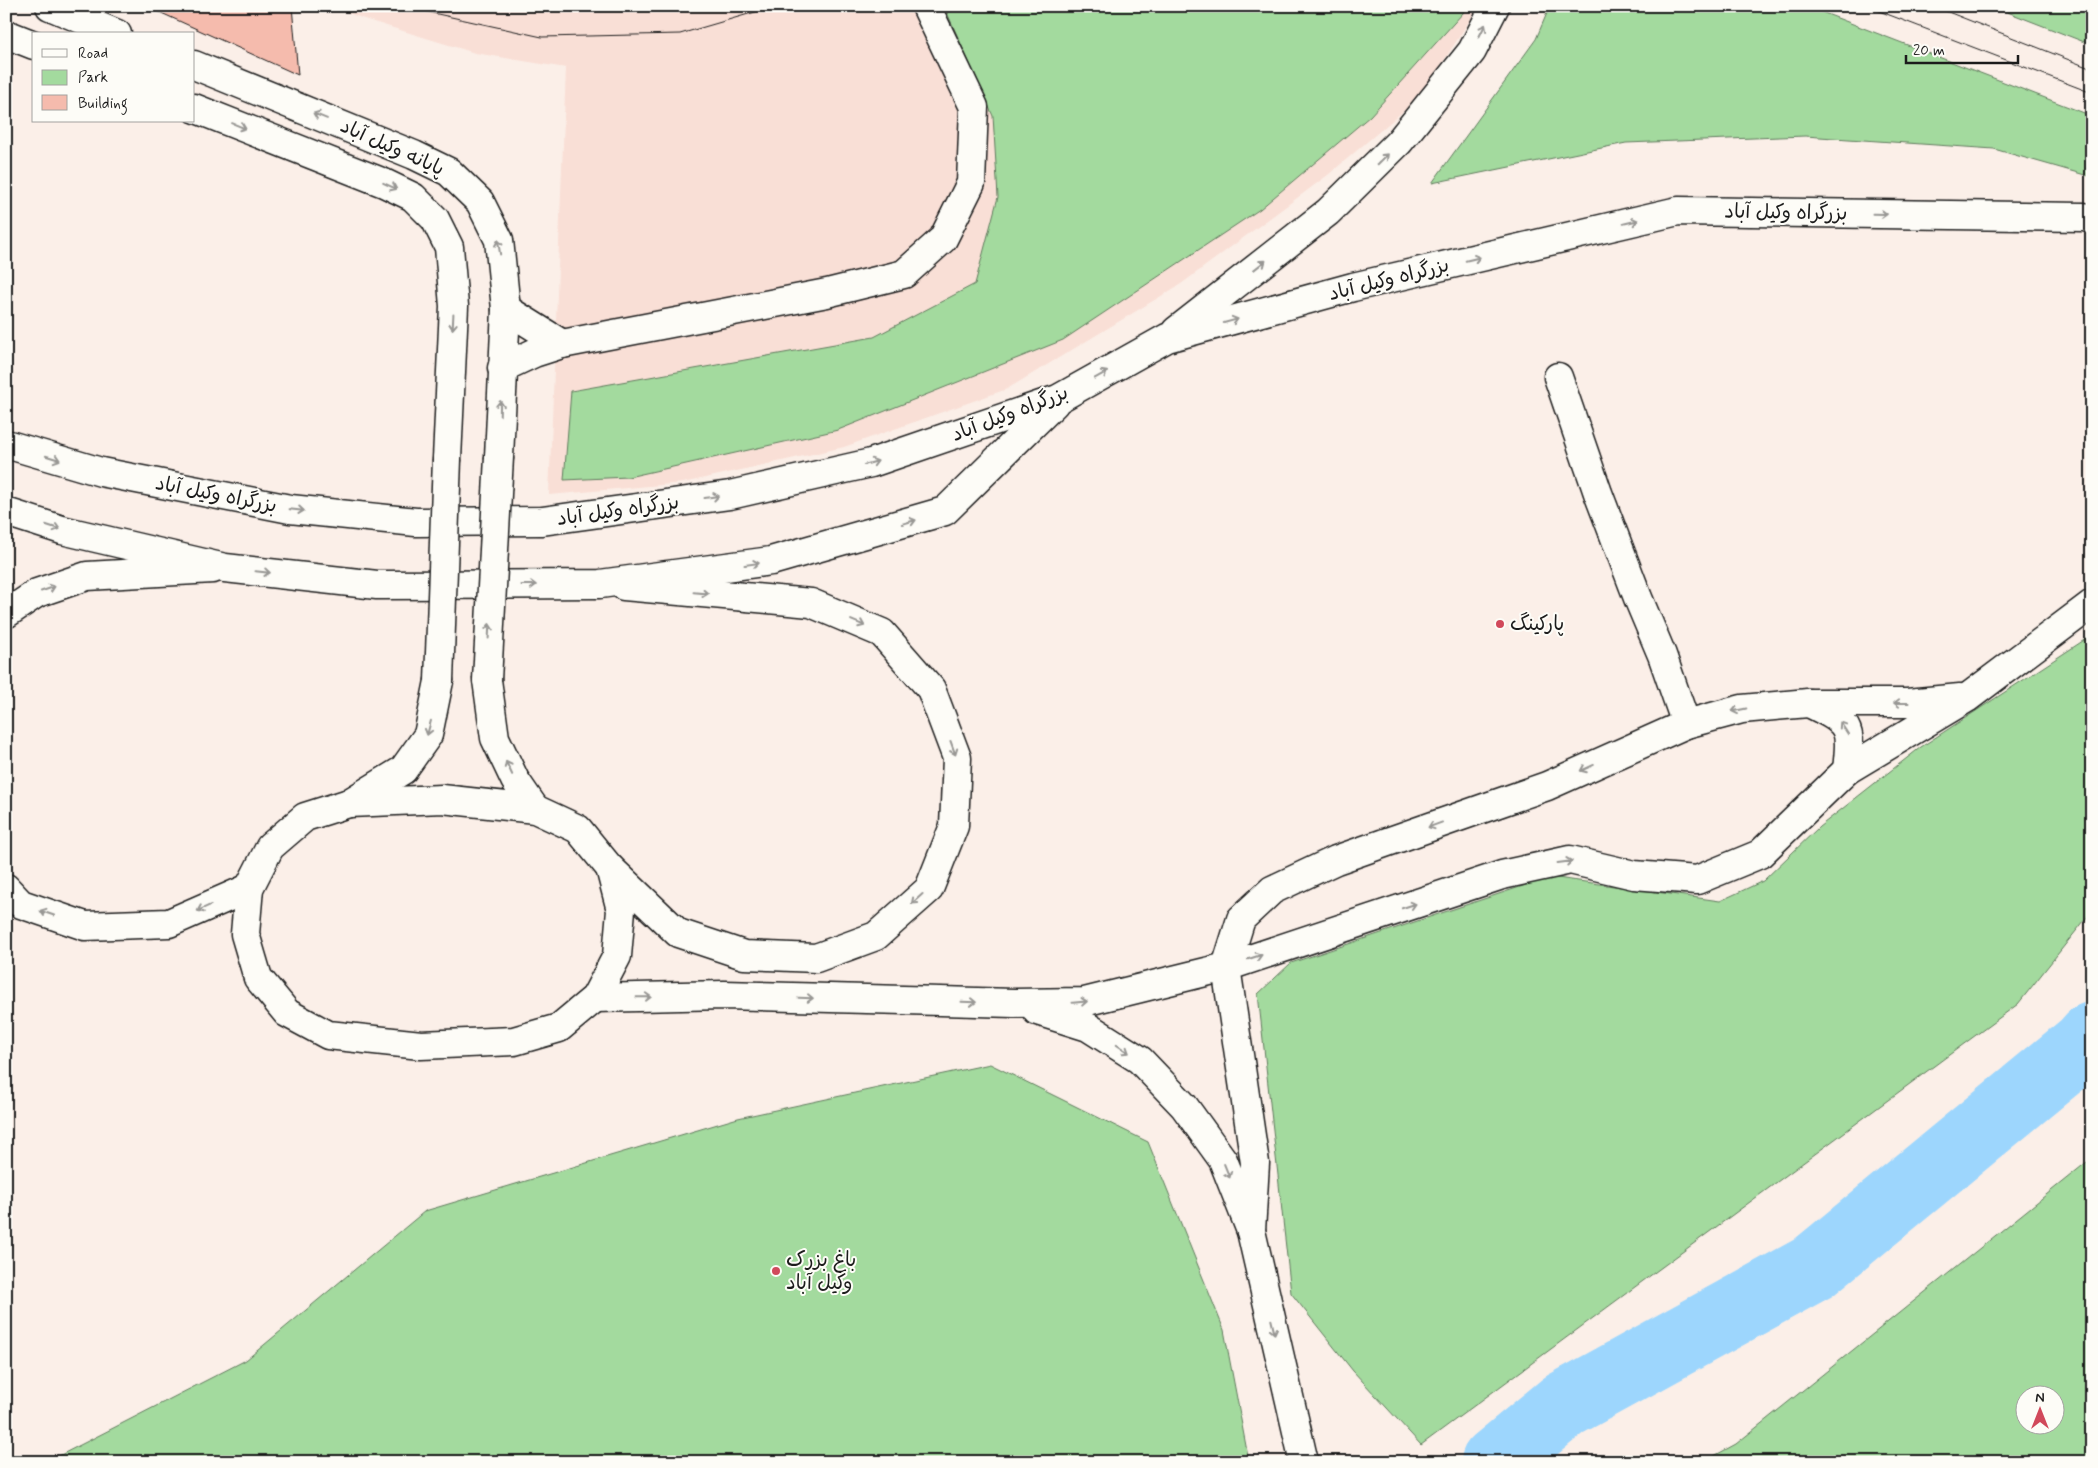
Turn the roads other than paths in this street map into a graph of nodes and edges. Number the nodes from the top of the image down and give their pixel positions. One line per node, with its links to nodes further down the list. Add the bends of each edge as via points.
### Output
1 (50, 6): 4 (main road)
2 (926, 6): 12 (main road, via 974,107 971,183 943,238 904,274 818,295)
3 (1495, 6): 11 (main road, one-way to 3, via 1328,212 1399,142 1472,51)
4 (112, 32)
5 (6, 34): 6 (main road)
6 (32, 44)
7 (195, 65): 10 (main road, پایانه وکیل آباد, one-way to 7, via 499,240 480,202 449,172)
8 (195, 108): 26 (main road, پایانه وکیل آباد, one-way to 26, bridge, via 413,197 435,219 449,247 454,306 439,681 428,735 403,770)
9 (2092, 219): 11 (main road, بزرگراه وکیل آباد, one-way to 9, via 1353,287 1678,211)
10 (506, 309): 12 (main road); 13 (main road, پایانه وکیل آباد)
11 (1167, 338): 15 (main road, بزرگراه وکیل آباد, one-way to 11)
12 (562, 344): 13 (main road)
13 (502, 368): 27 (main road, پایانه وکیل آباد, one-way to 13, bridge, via 514,780 495,738 487,680)
14 (1558, 377): 24 (main road, via 1598,493)
15 (1058, 399): 16 (main road, بزرگراه وکیل آباد, one-way to 15, via 101,472 290,509 416,522 542,521 730,495 871,464); 19 (main road, one-way to 15, via 771,561 945,511)
16 (6, 444)
17 (6, 512): 18 (main road, one-way to 18, via 62,530)
18 (225, 568): 19 (main road, one-way to 19, via 377,585); 21 (main road, one-way to 18, via 37,593 87,576)
19 (600, 584): 28 (main road, one-way to 28, via 811,602 882,633 931,689 957,758 954,826 929,889 876,936 816,958 744,955 678,933)
20 (2092, 604): 22 (main road)
21 (6, 614)
22 (1966, 698): 23 (main road, one-way to 23, via 1907,703); 25 (main road)
23 (1808, 703): 24 (main road, one-way to 24, via 1742,709); 25 (main road, one-way to 23, via 1850,742 1846,727 1833,715)
24 (1686, 724): 31 (main road, one-way to 31, via 1547,786 1336,860 1272,890 1241,920)
25 (1847, 770): 31 (main road, one-way to 25, via 1502,875 1570,860 1634,875 1697,880 1760,854)
26 (349, 803): 27 (main road, via 442,799); 30 (main road, via 305,817 270,848)
27 (535, 809): 28 (main road, via 578,829)
28 (609, 867): 32 (main road, via 622,910 617,956)
29 (6, 888): 30 (main road, one-way to 29, via 169,923 85,926 22,904)
30 (249, 888): 32 (main road, via 245,934 258,978 287,1014 328,1035 421,1045 514,1041 559,1028)
31 (1226, 967): 33 (main road, one-way to 31, via 1084,1002); 34 (main road, via 1256,1163)
32 (595, 998): 33 (main road, one-way to 33, via 724,995)
33 (1014, 1003): 34 (main road, one-way to 34, via 1088,1027 1140,1060 1184,1106 1223,1160)
34 (1251, 1232): 35 (main road, one-way to 35)
35 (1304, 1462)

